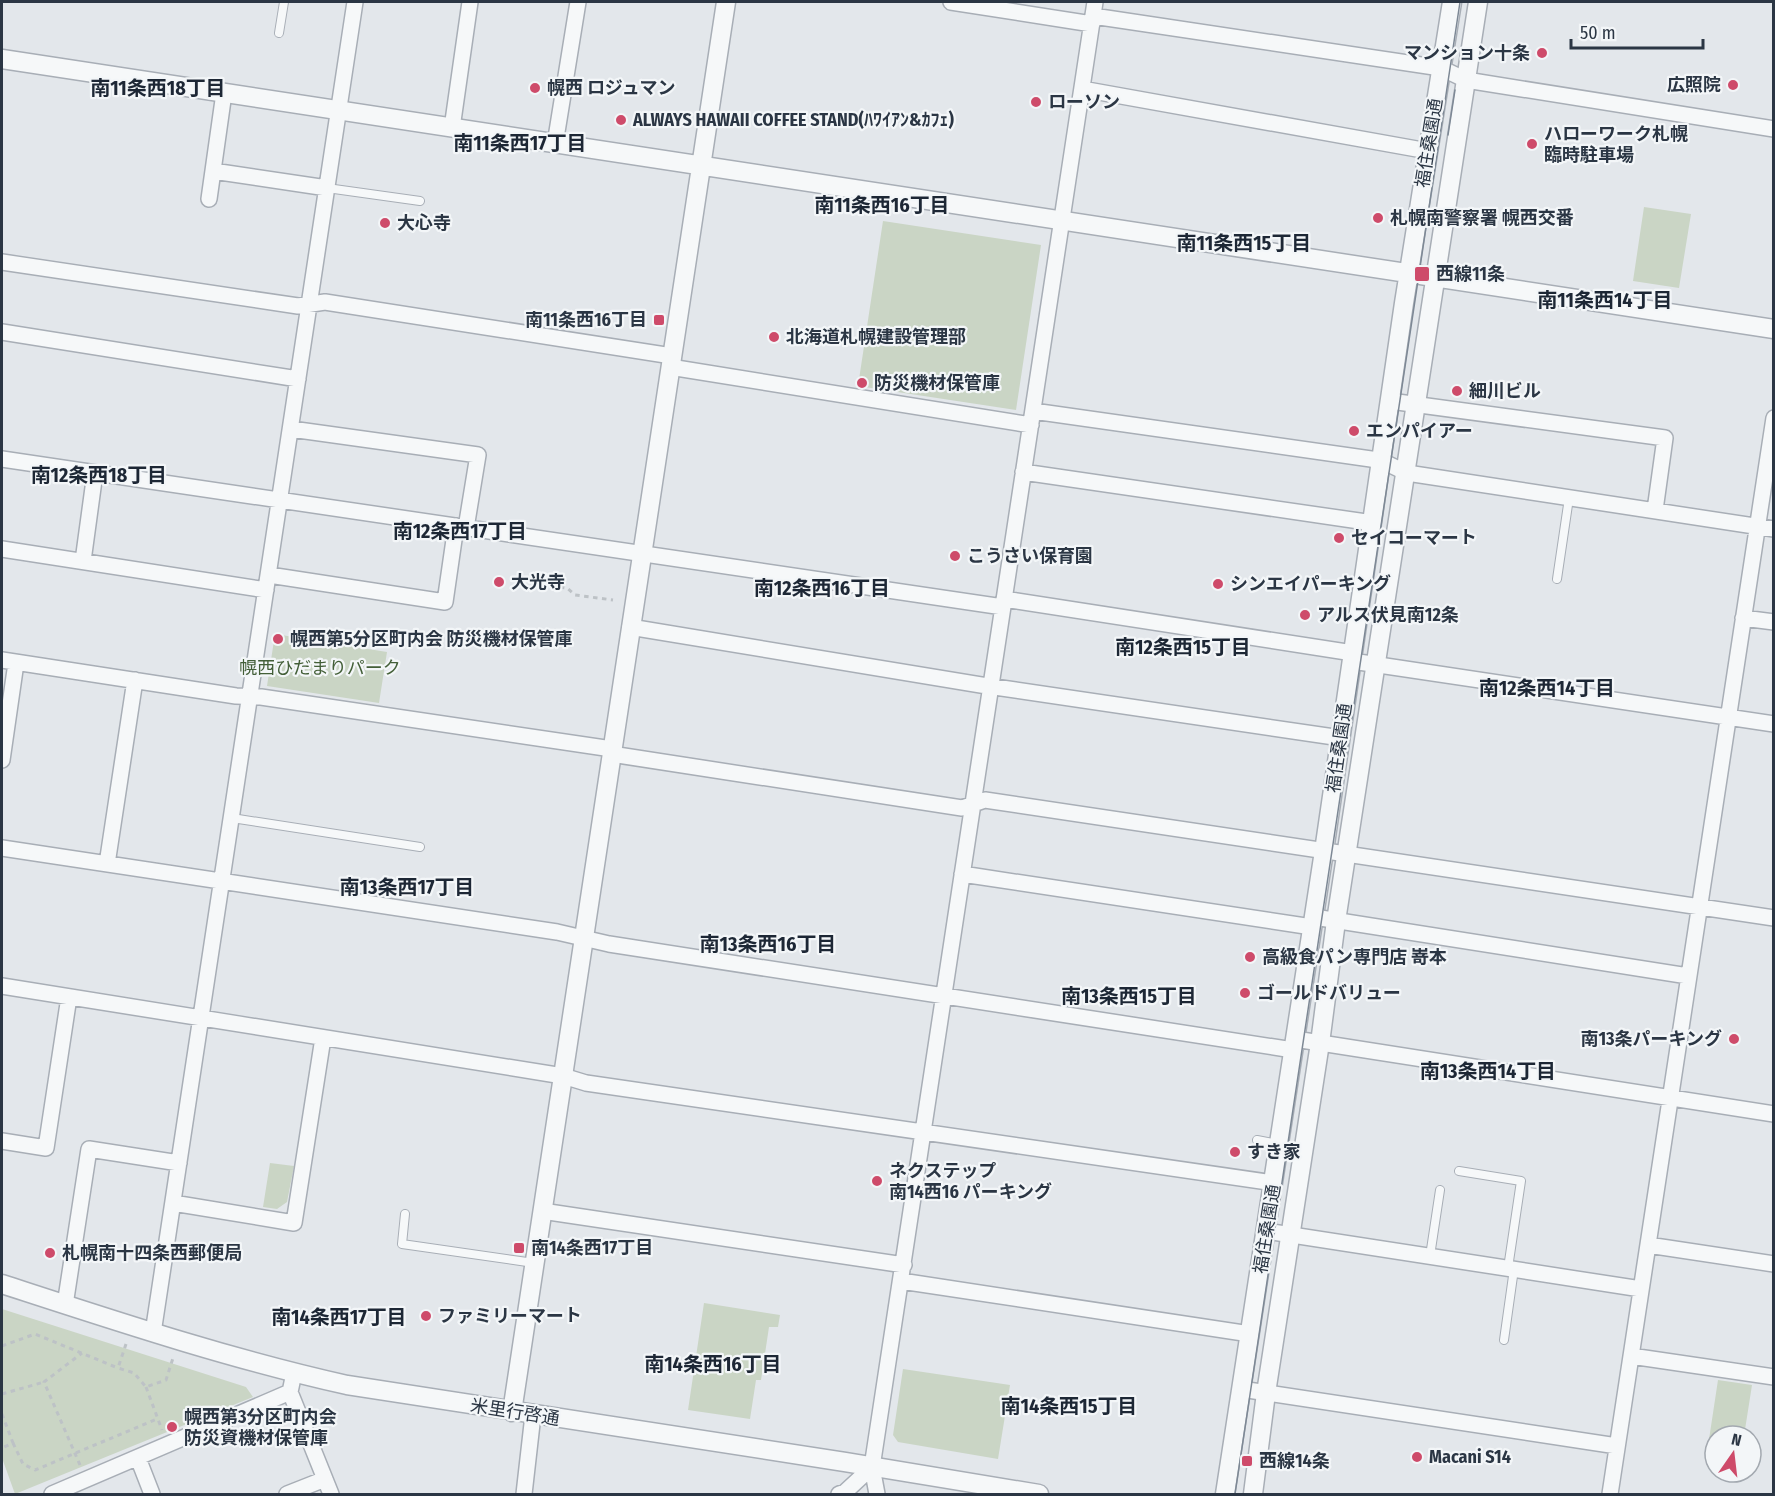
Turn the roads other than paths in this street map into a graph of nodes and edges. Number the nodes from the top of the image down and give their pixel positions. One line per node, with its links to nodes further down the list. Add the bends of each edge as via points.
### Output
1 (284, 2): 10 (lane)
2 (356, 2): 16 (street)
3 (470, 2): 17 (street)
4 (578, 2): 19 (street)
5 (726, 2): 21 (street)
6 (951, 2): 9 (street)
7 (1452, 2): 12 (street, 福住桑園通)
8 (1478, 2): 13 (street, 福住桑園通)
9 (1093, 14): 12 (street); 14 (street)
10 (279, 33)
11 (2, 60): 15 (street)
12 (1441, 68): 13 (street); 20 (street, 福住桑園通)
13 (1466, 80): 18 (street); 29 (street, 福住桑園通)
14 (1082, 89): 20 (street); 26 (street)
15 (225, 93): 16 (street); 22 (street)
16 (339, 111): 17 (street); 23 (street)
17 (452, 128): 19 (street)
18 (1773, 129)
19 (555, 144): 21 (street)
20 (1428, 151): 28 (street, 福住桑園通)
21 (700, 166): 26 (street); 33 (street)
22 (213, 171): 23 (street); 24 (street)
23 (327, 188): 25 (lane); 30 (street)
24 (209, 199)
25 (420, 201)
26 (1062, 221): 28 (street); 37 (street)
27 (2, 262): 30 (street, via 298,306)
28 (1408, 273): 29 (street); 35 (street, 福住桑園通)
29 (1436, 278): 31 (street); 36 (street, 福住桑園通)
30 (310, 304): 33 (street, via 325,302); 34 (street)
31 (1773, 329)
32 (2, 333): 34 (street)
33 (671, 361): 37 (street); 53 (street)
34 (298, 379): 39 (street)
35 (1390, 401): 36 (street); 41 (street, 福住桑園通)
36 (1417, 404): 44 (street, 福住桑園通); 47 (street, via 1665,438)
37 (1031, 418): 41 (street); 42 (street)
38 (1773, 418): 49 (street)
39 (291, 429): 46 (street); 50 (street, via 478,455)
40 (2, 459): 43 (street)
41 (1382, 461): 44 (street); 48 (street, 福住桑園通)
42 (1023, 472): 48 (street); 57 (street)
43 (95, 473): 46 (street); 54 (street)
44 (1407, 473): 45 (street); 63 (street, 福住桑園通)
45 (1569, 498): 47 (street); 55 (lane)
46 (280, 502): 50 (street); 56 (street)
47 (1655, 510): 49 (street)
48 (1373, 524): 61 (street, 福住桑園通)
49 (1757, 526): 51 (street); 58 (street)
50 (461, 527): 53 (street); 56 (street, via 445,602)
51 (1773, 529)
52 (2, 549): 54 (street)
53 (641, 554): 57 (street); 60 (street)
54 (83, 561): 56 (street)
55 (1557, 579)
56 (268, 582): 66 (street)
57 (1004, 603): 61 (street); 65 (street)
58 (1743, 618): 59 (street); 67 (street)
59 (1773, 622)
60 (630, 627): 65 (street); 70 (street)
61 (1353, 657): 63 (street); 69 (street, 福住桑園通)
62 (9, 661): 64 (street); 71 (street)
63 (1376, 664): 67 (street); 77 (street, 福住桑園通)
64 (135, 680): 66 (street); 78 (street)
65 (991, 687): 69 (street); 72 (street)
66 (250, 697): 70 (street); 73 (street)
67 (1728, 718): 68 (street); 81 (street)
68 (1773, 724)
69 (1341, 738): 76 (street, 福住桑園通)
70 (611, 752): 72 (street, via 962,808); 85 (street)
71 (2, 760)
72 (973, 804): 76 (street, via 985,800); 79 (street)
73 (232, 818): 74 (lane); 80 (street)
74 (420, 847)
75 (2, 848): 78 (street)
76 (1324, 851): 77 (street); 84 (street, 福住桑園通)
77 (1347, 855): 81 (street); 83 (street, 福住桑園通)
78 (107, 864): 80 (street)
79 (962, 874): 84 (street); 88 (street)
80 (222, 882): 85 (street); 90 (street)
81 (1699, 906): 82 (street); 86 (street)
82 (1773, 918)
83 (1336, 921): 84 (street); 86 (street); 92 (street, 福住桑園通)
84 (1313, 922): 93 (street, 福住桑園通)
85 (583, 938): 88 (street); 94 (street)
86 (1688, 976): 95 (street)
87 (2, 986): 89 (street)
88 (944, 996): 93 (street); 97 (street)
89 (69, 997): 90 (street); 99 (street, via 46,1148)
90 (201, 1019): 91 (street); 101 (street)
91 (323, 1038): 94 (street); 105 (street, via 294,1223)
92 (1320, 1043): 93 (street); 95 (street); 109 (street, 福住桑園通)
93 (1294, 1045): 100 (street, 福住桑園通)
94 (563, 1076): 97 (street, via 586,1083); 106 (street)
95 (1670, 1098): 96 (street); 110 (street)
96 (1773, 1114)
97 (924, 1132): 103 (street, via 1191,1165); 114 (street)
98 (1257, 1140): 100 (lane)
99 (2, 1142)
100 (1279, 1144): 103 (street, 福住桑園通)
101 (179, 1163): 105 (street); 119 (street, via 89,1149)
102 (1459, 1171): 115 (lane, via 1521,1181)
103 (1274, 1183): 108 (street, 福住桑園通)
104 (1440, 1190): 111 (lane)
105 (173, 1203): 120 (street)
106 (542, 1211): 112 (street); 114 (street)
107 (405, 1214): 112 (lane, via 402,1244)
108 (1266, 1230): 109 (street); 121 (street, 福住桑園通)
109 (1290, 1234): 111 (street); 128 (street, 福住桑園通)
110 (1648, 1245): 113 (street); 118 (street)
111 (1430, 1256): 115 (street)
112 (534, 1263): 129 (street)
113 (1773, 1264)
114 (904, 1265): 116 (street)
115 (1511, 1269): 118 (street); 122 (lane)
116 (901, 1281): 121 (street); 133 (street)
117 (2, 1284): 119 (street, 米里行啓通)
118 (1641, 1289): 123 (street)
119 (65, 1305): 120 (street, 米里行啓通)
120 (153, 1333): 124 (street, 米里行啓通)
121 (1250, 1334): 126 (street, 福住桑園通)
122 (1504, 1340)
123 (1631, 1356): 125 (street); 131 (street)
124 (294, 1374): 127 (street); 129 (street, 米里行啓通)
125 (1773, 1377)
126 (1241, 1389): 128 (street); 143 (street, 福住桑園通)
127 (290, 1392): 132 (street); 134 (street)
128 (1266, 1393): 131 (street); 144 (street, 福住桑園通)
129 (512, 1412): 130 (street, 米里行啓通)
130 (533, 1415): 133 (street, 米里行啓通); 139 (street)
131 (1617, 1446): 145 (street)
132 (138, 1458): 135 (street); 136 (street)
133 (872, 1467): 140 (street); 141 (street); 142 (street, 米里行啓通)
134 (325, 1479): 137 (street); 138 (street)
135 (52, 1494)
136 (152, 1494)
137 (287, 1494)
138 (331, 1494)
139 (524, 1494)
140 (839, 1494)
141 (877, 1494)
142 (1039, 1494)
143 (1225, 1494)
144 (1252, 1494)
145 (1610, 1494)

